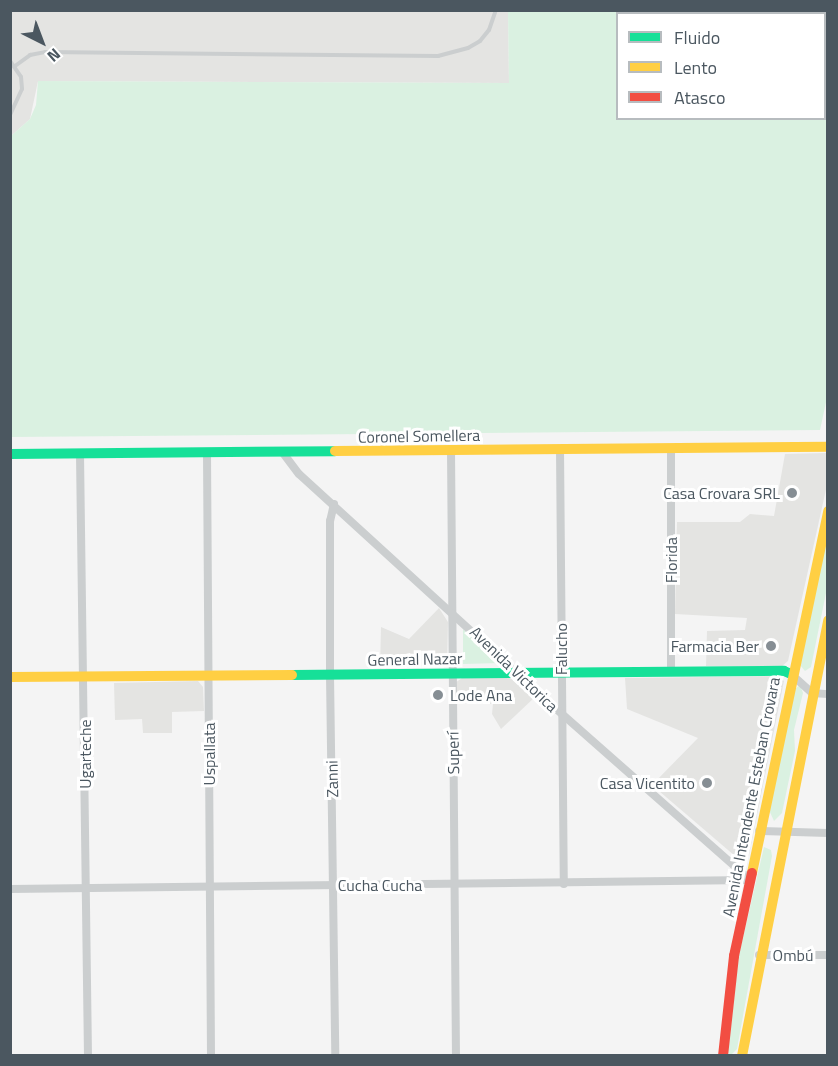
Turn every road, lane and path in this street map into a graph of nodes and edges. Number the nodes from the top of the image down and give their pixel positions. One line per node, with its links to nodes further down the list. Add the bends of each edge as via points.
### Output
1 (496, 10): 3 (lane, via 480,41 438,56 45,52 30,55)
2 (10, 61): 3 (lane)
3 (15, 66): 4 (lane, via 22,89)
4 (10, 114)
5 (828, 447): 6 (street, Coronel Somellera)
6 (671, 448): 7 (street, Coronel Somellera); 18 (street, Florida)
7 (560, 449): 8 (street, Coronel Somellera); 20 (street, Falucho)
8 (451, 450): 10 (street, Coronel Somellera); 15 (street, Superí)
9 (207, 453): 10 (street, Coronel Somellera); 12 (street, Coronel Somellera); 24 (street, Uspallata)
10 (283, 453): 13 (street, Avenida Victorica)
11 (10, 454): 12 (street, Coronel Somellera)
12 (80, 454): 25 (street, Ugarteche)
13 (334, 504): 15 (street, Avenida Victorica); 22 (street, Zanni, via 330,521)
14 (828, 511): 21 (street, Avenida Intendente Esteban Crovara)
15 (451, 609): 17 (street, Avenida Victorica); 19 (street, Superí)
16 (828, 620): 26 (street)
17 (519, 672): 19 (street, General Nazar); 20 (street, General Nazar); 28 (street, Avenida Victorica)
18 (670, 672): 20 (street, General Nazar); 21 (street, General Nazar)
19 (452, 673): 22 (street, General Nazar); 35 (street, Superí)
20 (561, 673): 28 (street, Falucho)
21 (791, 674): 26 (street); 29 (street, Avenida Intendente Esteban Crovara)
22 (330, 675): 24 (street, General Nazar); 34 (street, Zanni)
23 (10, 677): 25 (street, General Nazar)
24 (209, 677): 25 (street, General Nazar); 36 (street, Uspallata)
25 (85, 678): 38 (street, Ugarteche)
26 (812, 693): 27 (street); 30 (street)
27 (828, 694)
28 (562, 714): 32 (street, Avenida Victorica); 33 (street, Falucho)
29 (759, 831): 30 (street); 32 (street, Avenida Intendente Esteban Crovara)
30 (783, 832): 31 (street); 39 (street)
31 (828, 833)
32 (750, 880): 33 (street, Cucha Cucha); 45 (street, Avenida Intendente Esteban Crovara, via 734,956)
33 (564, 884): 35 (street, Cucha Cucha)
34 (333, 885): 35 (street, Cucha Cucha); 36 (street, Cucha Cucha); 43 (street, Zanni)
35 (456, 885): 44 (street, Superí)
36 (210, 886): 38 (street, Cucha Cucha); 42 (street, Uspallata)
37 (10, 889): 38 (street, Cucha Cucha)
38 (86, 889): 41 (street, Ugarteche)
39 (759, 955): 40 (street, Ombú); 46 (street)
40 (828, 956)
41 (88, 1056)
42 (211, 1056)
43 (335, 1056)
44 (456, 1056)
45 (723, 1056)
46 (742, 1056)

